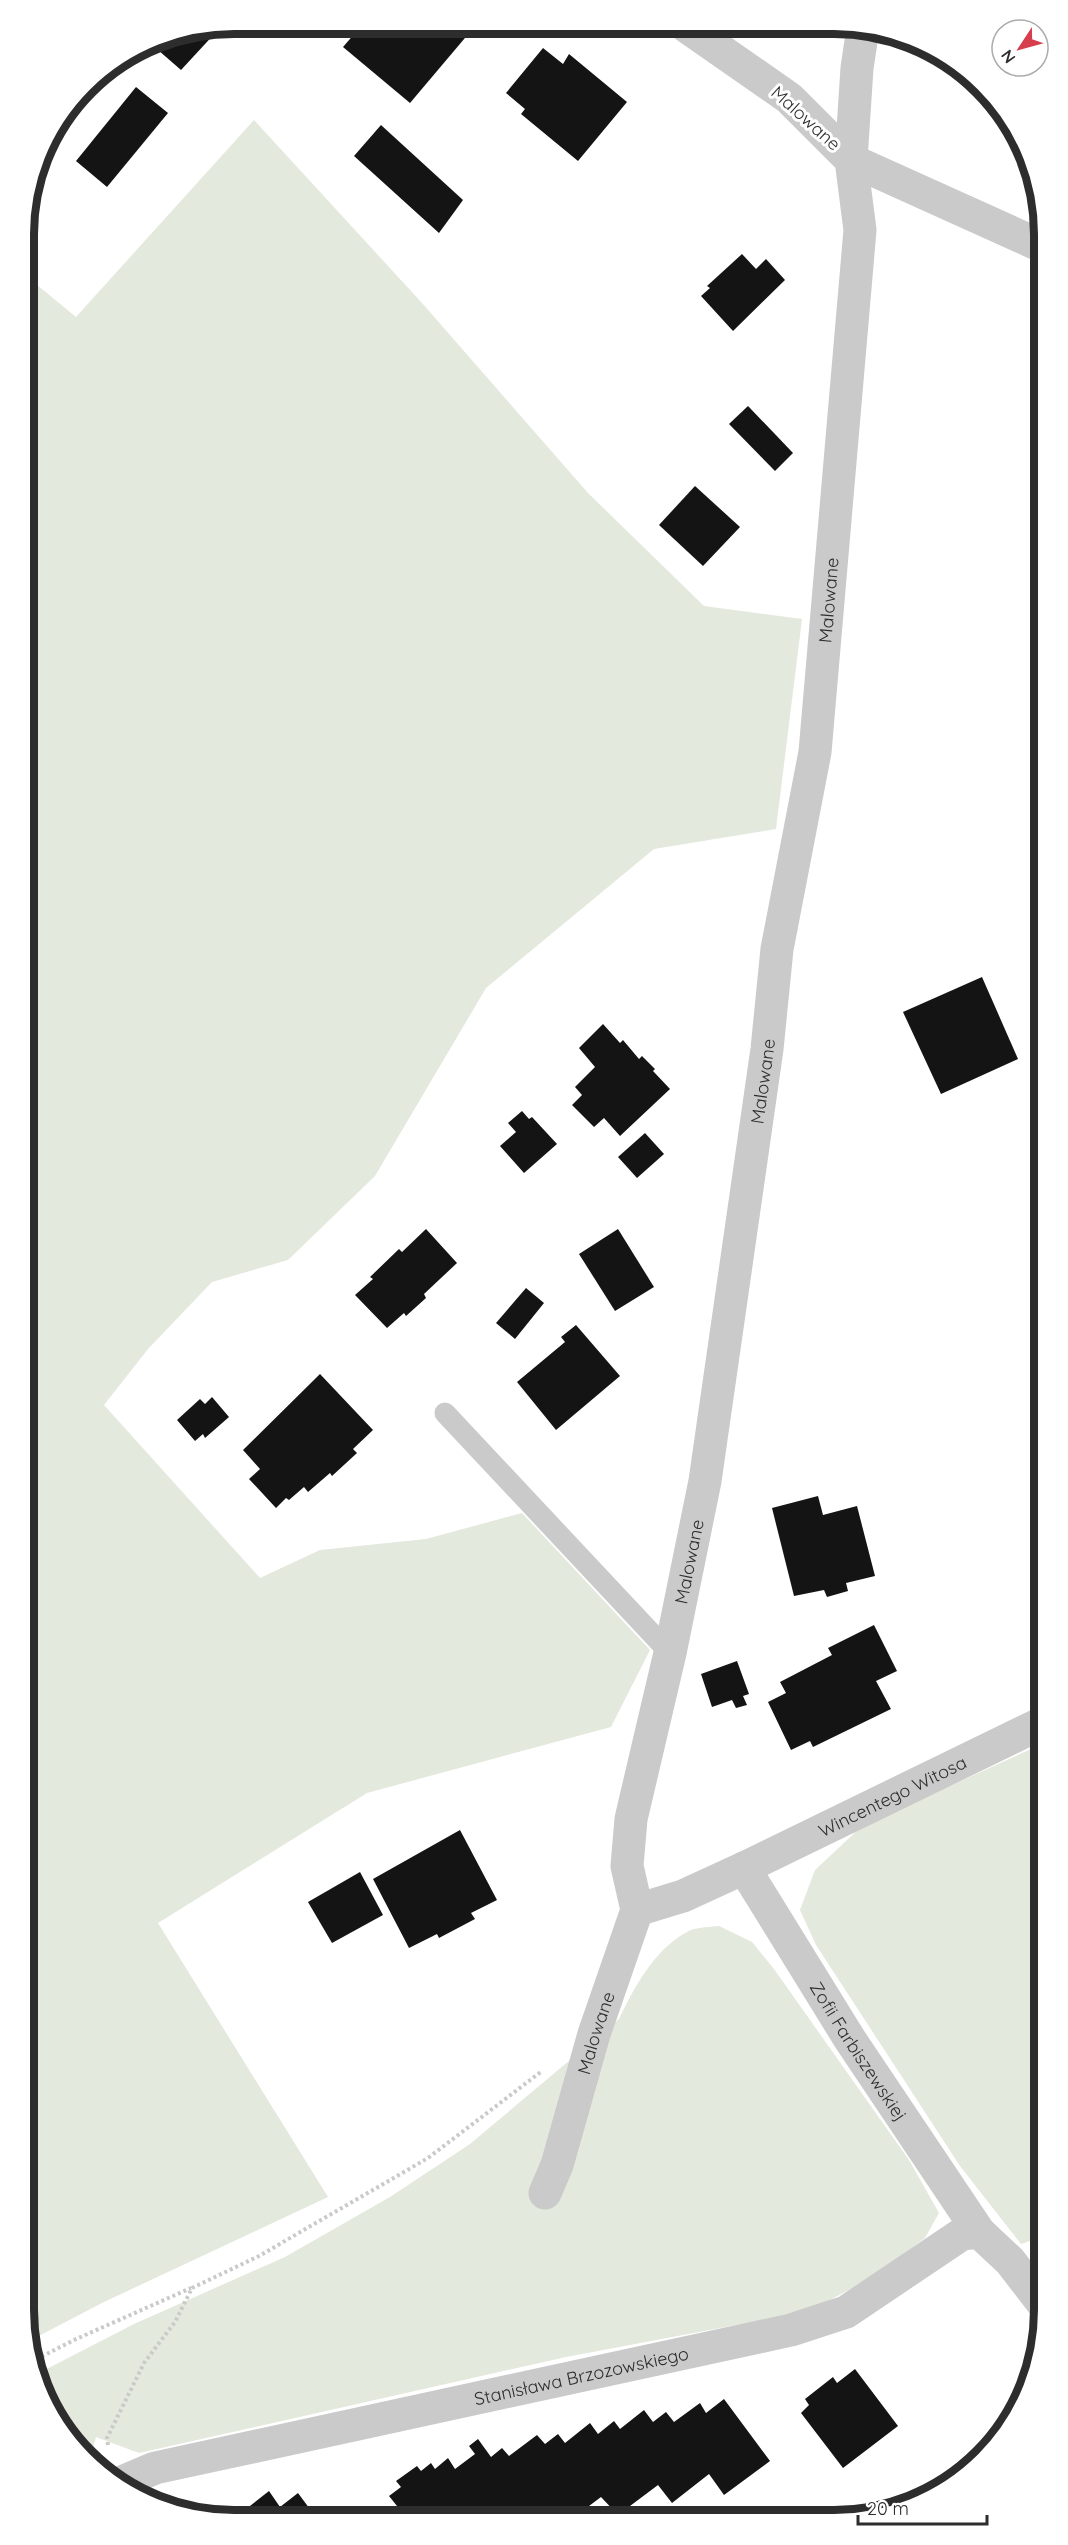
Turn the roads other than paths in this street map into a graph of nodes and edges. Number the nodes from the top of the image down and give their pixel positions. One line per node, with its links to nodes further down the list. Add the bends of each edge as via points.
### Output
1 (697, 34): 3 (street, Malowane, via 789,98)
2 (862, 37): 3 (street)
3 (851, 160): 4 (street); 6 (street, Malowane, via 860,230 815,752 777,949 767,1049 705,1481)
4 (1034, 243)
5 (445, 1413): 6 (lane)
6 (670, 1653): 9 (street, Malowane, via 631,1819 627,1866)
7 (1033, 1727): 8 (street, Wincentego Witosa)
8 (744, 1868): 9 (street, Wincentego Witosa, via 683,1896); 11 (street, Zofii Farbiszewskiej, via 849,2038)
9 (637, 1910): 10 (street, Malowane)
10 (545, 2193)
11 (979, 2232): 12 (street); 13 (street, Stanisława Brzozowskiego, via 962,2234 846,2313 791,2330 154,2468)
12 (1033, 2291)
13 (128, 2480)

